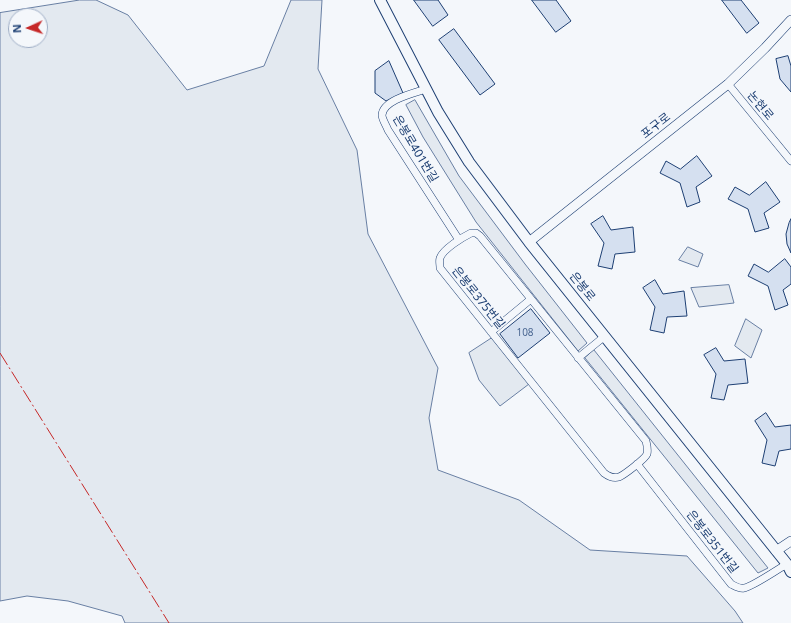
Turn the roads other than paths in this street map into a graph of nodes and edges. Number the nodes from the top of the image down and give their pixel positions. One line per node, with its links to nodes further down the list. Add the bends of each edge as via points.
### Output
1 (380, 0): 4 (main road, 은봉로)
2 (791, 20): 3 (street, 포구로)
3 (728, 84): 5 (street, 논현로); 7 (street, 포구로)
4 (426, 89): 6 (street, 은봉로401번길, via 392,101 382,116 388,130); 7 (main road, 은봉로, via 470,162)
5 (791, 161)
6 (459, 240): 8 (street, 은봉로375번길, via 471,233 480,236); 9 (street, 은봉로375번길, via 443,253 440,268)
7 (529, 242): 10 (main road, 은봉로)
8 (531, 299): 9 (street); 11 (street, 은봉로375번길)
9 (491, 332): 12 (street, 은봉로375번길, via 604,473 619,477)
10 (605, 336): 11 (street); 14 (main road, 은봉로)
11 (578, 358): 12 (street, 은봉로375번길, via 646,441 646,456)
12 (637, 464): 15 (street, 은봉로351번길, via 732,584 744,588)
13 (791, 541): 14 (street)
14 (776, 551): 15 (main road, 은봉로)
15 (789, 568)

